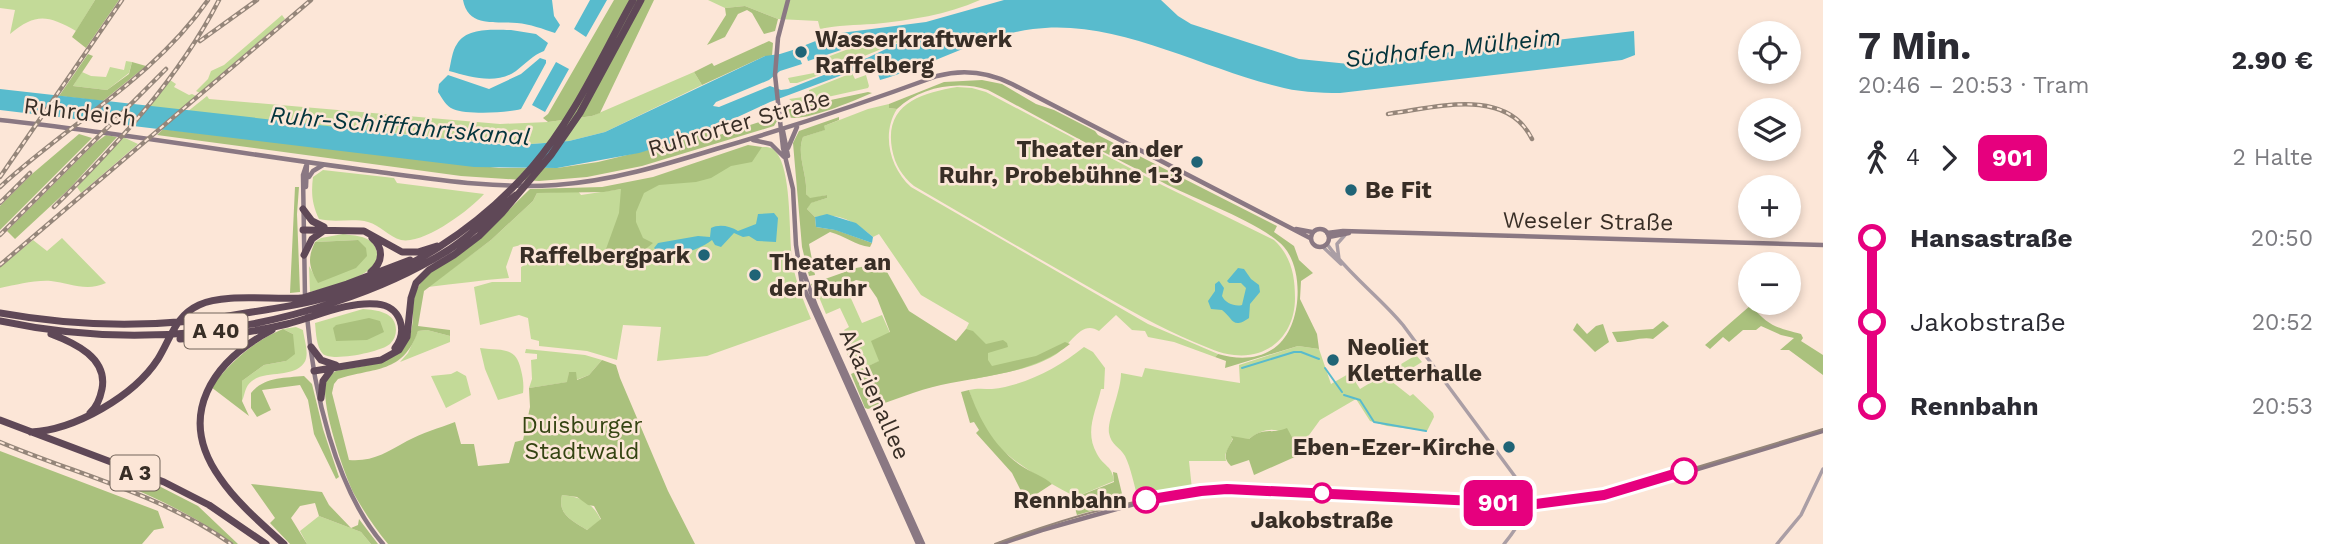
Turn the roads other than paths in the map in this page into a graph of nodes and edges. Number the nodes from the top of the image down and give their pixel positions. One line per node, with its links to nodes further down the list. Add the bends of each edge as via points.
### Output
1 (633, 0): 26 (highway, A 40, via 571,114 543,153 506,194)
2 (641, 0): 17 (highway, A 40, via 580,113)
3 (788, 0): 6 (main road, via 775,75)
4 (0, 120): 7 (main road, Ruhrdeich)
5 (798, 126): 6 (main road, Ruhrorter Straße); 9 (main road); 22 (main road, Ruhrorter Straße, via 937,76 958,72 989,75)
6 (782, 130): 8 (main road, Ruhrorter Straße); 9 (main road, Akazienallee); 11 (main road, Akazienallee)
7 (157, 138): 10 (main road, Ruhrorter Straße)
8 (749, 139): 11 (main road, via 771,144); 13 (main road, Ruhrorter Straße, via 631,173 557,185 485,184)
9 (788, 148): 11 (main road, Akazienallee)
10 (288, 161): 12 (main road, Ruhrorter Straße); 14 (main road)
11 (788, 161): 58 (main road, Akazienallee, via 798,258)
12 (307, 163): 13 (main road, Ruhrorter Straße); 14 (main road); 15 (main road)
13 (324, 165): 15 (main road)
14 (303, 175): 16 (main road)
15 (307, 181): 16 (main road)
16 (304, 194): 18 (main road)
17 (516, 195): 32 (highway, A 40, via 450,249); 42 (highway, via 479,236 416,283 407,337 399,349 381,360)
18 (303, 209): 19 (highway); 20 (main road)
19 (325, 230): 20 (highway); 26 (highway, via 364,231 402,252); 28 (highway, via 312,239); 31 (highway, via 361,233 377,243 380,261)
20 (303, 232): 28 (main road)
21 (1348, 232): 23 (main road, Weseler Straße); 25 (main road, Weseler Straße); 29 (street, via 1337,244)
22 (1311, 235): 23 (main road, Ruhrorter Straße, via 1321,229); 24 (main road, Ruhrorter Straße, via 1314,246)
23 (1328, 235): 24 (main road)
24 (1325, 245): 29 (street, Ruhrorter Straße); 30 (street, Ruhrorter Straße)
25 (1823, 245)
26 (442, 246): 27 (highway, A 40)
27 (427, 254): 31 (highway); 35 (highway, A 40, via 390,275 333,296)
28 (304, 255): 41 (main road)
29 (1340, 261): 30 (street, Ruhrorter Straße)
30 (1349, 270): 50 (street, Ruhrorter Straße, via 1414,339)
31 (362, 278): 33 (highway)
32 (396, 279): 36 (highway); 40 (highway, A 40, via 274,320 206,332)
33 (301, 298): 35 (highway); 45 (highway, via 222,298 202,303 172,330 150,370)
34 (0, 313): 35 (highway, A 40, via 131,324)
35 (251, 313)
36 (329, 313): 38 (highway); 42 (highway, via 381,304 396,313 402,324 399,343 388,353)
37 (0, 321): 39 (highway, A 40)
38 (286, 324): 40 (highway, via 210,337); 56 (highway, via 228,361 207,388 201,416 204,444 218,475)
39 (41, 330): 40 (highway, A 40); 45 (highway, via 77,344 99,366 103,383)
40 (128, 337)
41 (311, 347): 42 (highway); 43 (main road)
42 (334, 367): 43 (highway); 44 (highway, via 323,381)
43 (314, 370): 44 (main road)
44 (321, 398): 57 (main road, via 348,491)
45 (97, 410): 48 (highway)
46 (0, 422): 48 (highway, A 3); 54 (highway, A 3, via 163,485 229,521)
47 (1823, 431): 53 (main road, via 1604,497)
48 (31, 432): 55 (highway, A 3, via 177,488)
49 (1823, 469): 61 (street, via 1801,515)
50 (1517, 482): 51 (street, Ruhrorter Straße); 53 (street, Ruhrorter Straße, via 1526,496)
51 (1520, 490): 52 (street); 53 (street, Ruhrorter Straße)
52 (1511, 506): 53 (main road); 59 (main road, via 1209,492 1138,503)
53 (1524, 506): 60 (street, via 1518,525)
54 (260, 544)
55 (266, 544)
56 (284, 544)
57 (383, 544)
58 (920, 544)
59 (1000, 544)
60 (1504, 544)
61 (1777, 544)

